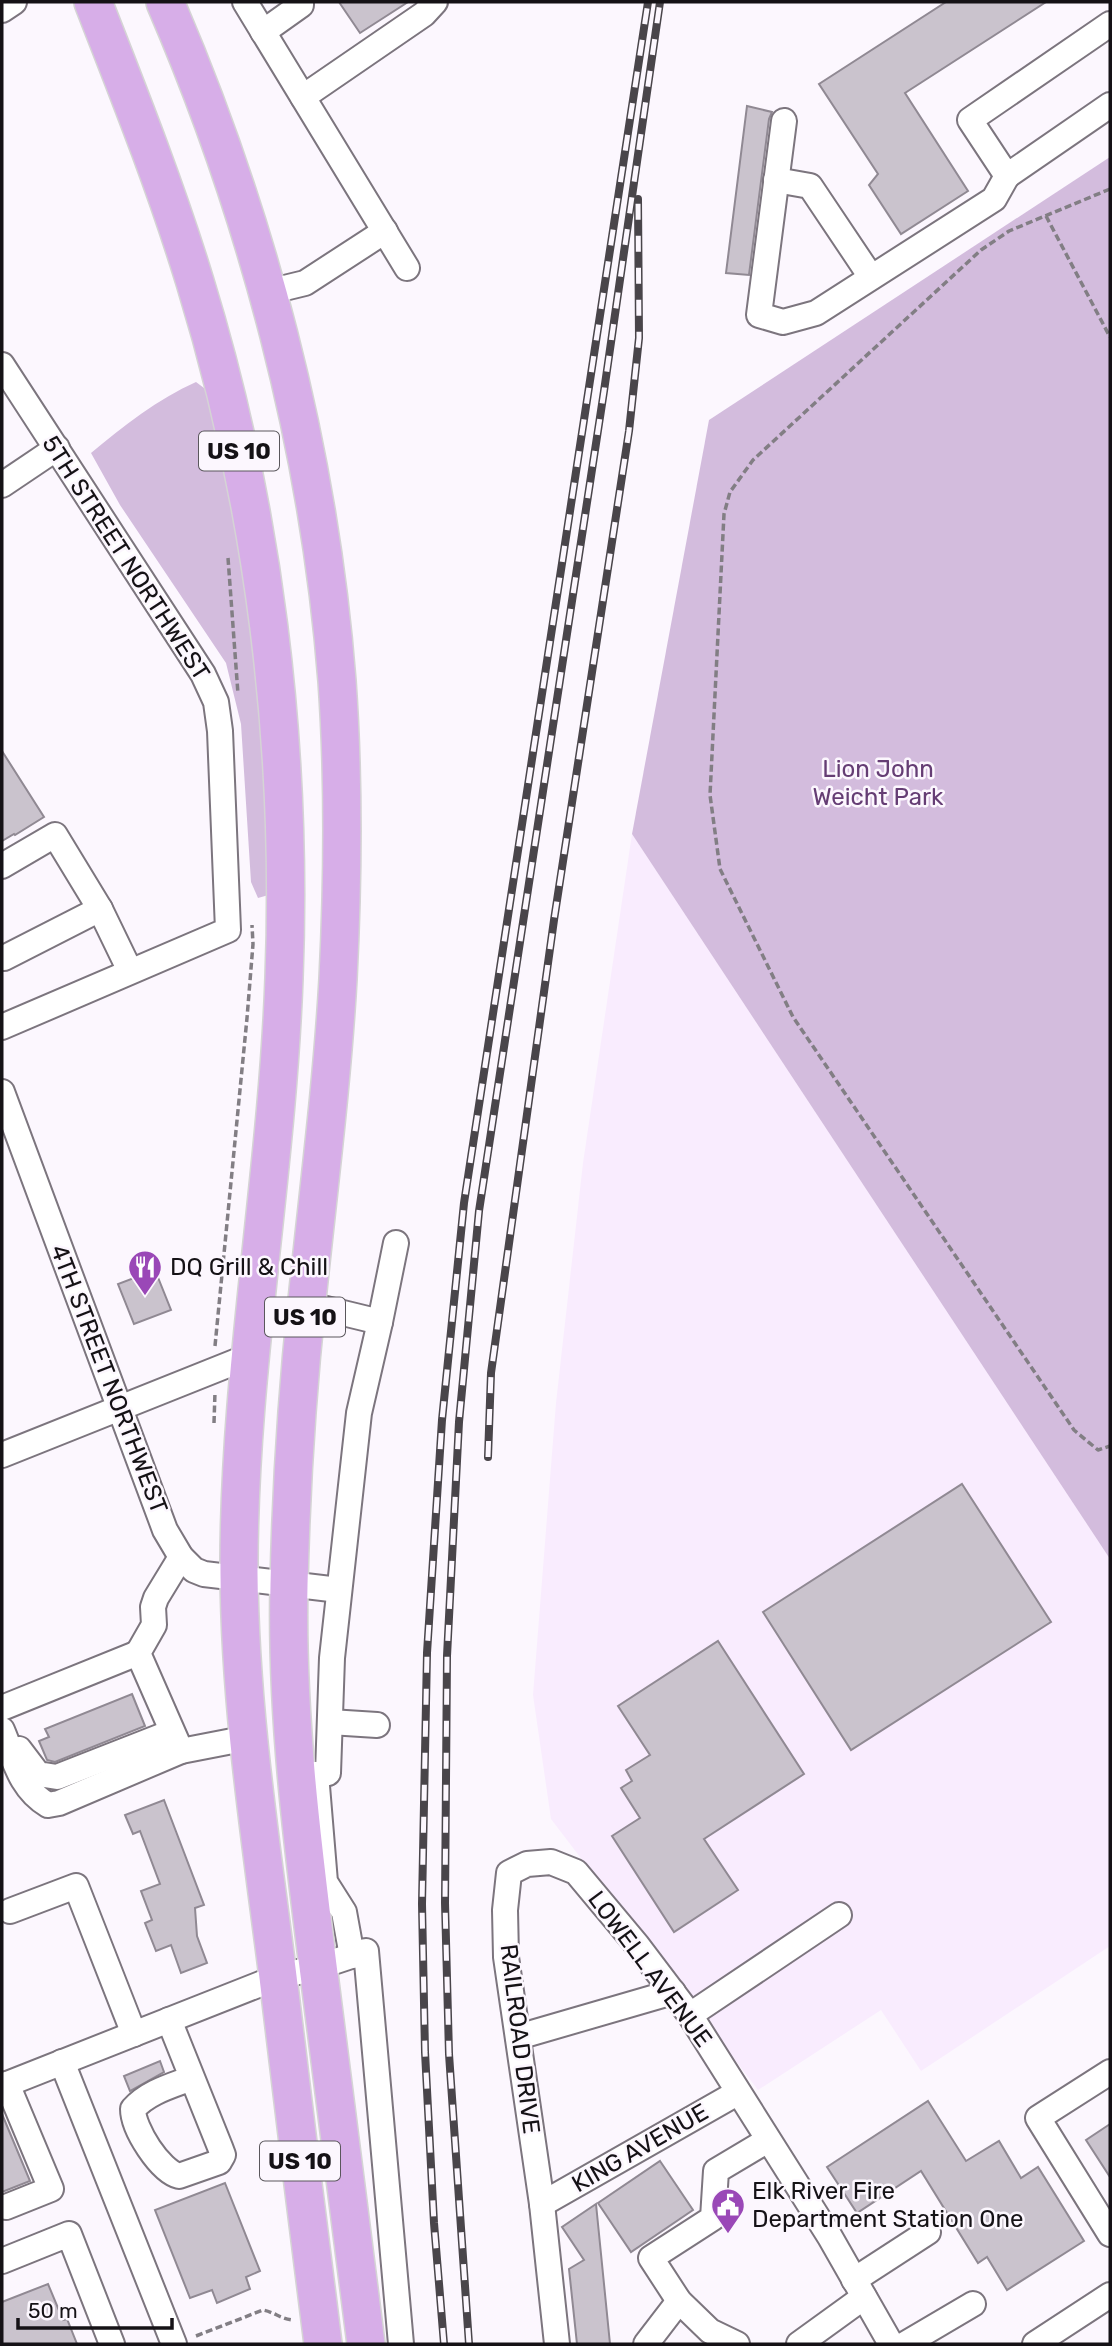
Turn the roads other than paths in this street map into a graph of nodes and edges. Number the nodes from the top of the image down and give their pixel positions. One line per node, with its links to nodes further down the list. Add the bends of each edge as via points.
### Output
1 (14, 2): 7 (street)
2 (93, 2): 31 (highway, US 10, via 155,164 210,334 243,470 273,658 287,857 284,981)
3 (165, 2): 18 (highway, US 10, via 223,150)
4 (245, 2): 9 (street)
5 (301, 2): 9 (street)
6 (435, 2): 10 (street)
7 (2, 10)
8 (1110, 24): 13 (street, via 970,120)
9 (263, 32): 10 (street)
10 (303, 97): 15 (street)
11 (1110, 105): 13 (street)
12 (784, 121): 14 (street)
13 (1007, 176): 17 (street, via 994,199)
14 (776, 180): 17 (street, via 810,186); 17 (street, via 758,314 783,322 816,313)
15 (385, 231): 16 (street); 18 (street, via 305,283)
16 (407, 268)
17 (871, 278)
18 (268, 292): 29 (highway, US 10, via 321,549 336,679 341,776 338,985)
19 (2, 365): 20 (street, 5TH STREET NORTHWEST)
20 (57, 448): 21 (street); 25 (street, 5TH STREET NORTHWEST, via 203,674 216,702 228,930)
21 (2, 485)
22 (2, 866): 23 (street, via 55,835)
23 (100, 909): 24 (street); 25 (street)
24 (4, 958)
25 (130, 971): 26 (street)
26 (2, 1027)
27 (2, 1092): 32 (street, 4TH STREET NORTHWEST)
28 (396, 1243): 30 (street)
29 (306, 1304): 30 (street); 36 (highway, US 10)
30 (380, 1322): 37 (street, via 359,1413)
31 (250, 1356): 32 (street); 35 (highway, US 10, via 241,1463)
32 (118, 1407): 33 (street); 34 (street, 4TH STREET NORTHWEST, via 165,1530)
33 (2, 1455)
34 (181, 1557): 35 (street, 4TH STREET NORTHWEST, via 204,1574); 38 (street, via 156,1598 154,1625)
35 (239, 1577): 36 (street, 4TH STREET NORTHWEST); 45 (highway, US 10)
36 (289, 1584): 37 (street, 4TH STREET NORTHWEST); 40 (highway, US 10)
37 (340, 1590): 39 (street)
38 (138, 1653): 41 (street); 46 (street)
39 (331, 1682): 40 (street); 42 (street)
40 (291, 1683): 47 (highway, US 10)
41 (2, 1708)
42 (330, 1722): 43 (street); 47 (street, via 328,1773)
43 (377, 1724)
44 (3, 1732): 46 (street, via 38,1774 49,1777)
45 (248, 1738): 46 (street); 52 (highway, US 10)
46 (177, 1741)
47 (307, 1776): 51 (highway, US 10, via 306,1876)
48 (509, 1873): 53 (street, LOWELL AVENUE, via 527,1864 551,1862 576,1872); 57 (street, RAILROAD DRIVE, via 506,1957)
49 (4, 1906): 56 (street, via 76,1886)
50 (839, 1916): 54 (street)
51 (335, 1962): 52 (street); 76 (highway, US 10); 77 (street, via 366,1951)
52 (278, 1977): 55 (street); 73 (highway, US 10)
53 (673, 1992): 54 (street, LOWELL AVENUE); 57 (street)
54 (690, 2015): 62 (street, LOWELL AVENUE)
55 (169, 2020): 56 (street); 60 (street)
56 (134, 2034): 58 (street)
57 (518, 2037): 64 (street, RAILROAD DRIVE)
58 (62, 2062): 61 (street); 74 (street)
59 (1110, 2072): 67 (street, via 1038,2118)
60 (192, 2078): 60 (street, via 223,2155 219,2162 185,2175 170,2174 134,2124 133,2109 142,2099)
61 (4, 2085): 65 (street, via 51,2189)
62 (737, 2093): 63 (street); 64 (street, KING AVENUE)
63 (768, 2140): 69 (street); 71 (street, via 716,2171 713,2218 651,2258)
64 (542, 2204): 78 (street, RAILROAD DRIVE)
65 (6, 2207)
66 (928, 2232): 69 (street)
67 (1110, 2234)
68 (2, 2261): 75 (street, via 69,2234)
69 (859, 2288): 81 (street); 82 (street)
70 (1110, 2295): 84 (street)
71 (679, 2301): 79 (street); 80 (street, via 710,2332)
72 (973, 2304): 83 (street)
73 (312, 2331)
74 (181, 2342)
75 (112, 2344)
76 (366, 2344)
77 (401, 2344)
78 (557, 2344)
79 (646, 2344)
80 (737, 2344)
81 (799, 2344)
82 (891, 2344)
83 (905, 2344)
84 (1035, 2344)

